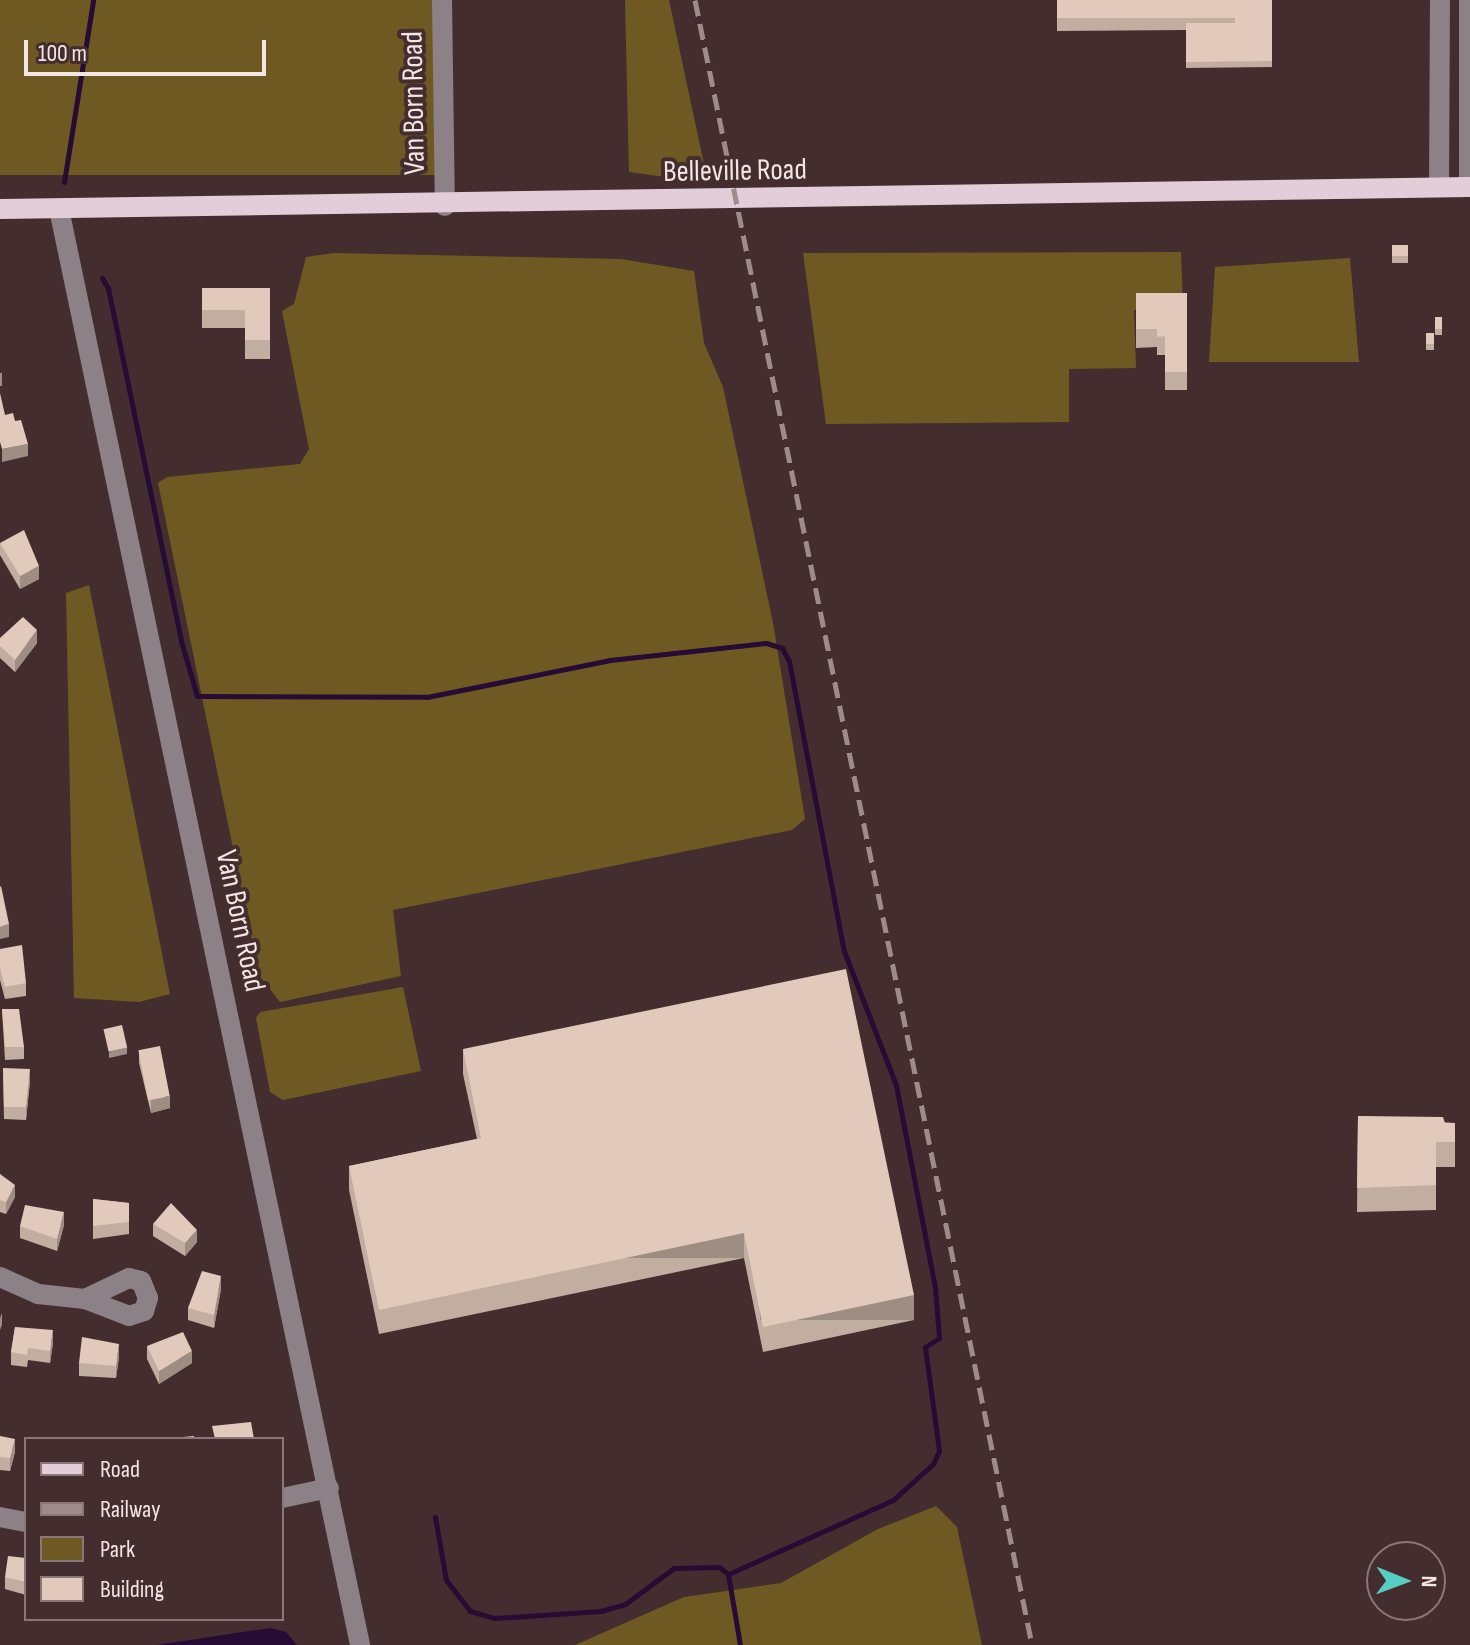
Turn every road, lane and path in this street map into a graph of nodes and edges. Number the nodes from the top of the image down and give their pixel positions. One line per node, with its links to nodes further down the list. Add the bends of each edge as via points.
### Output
1 (442, 0): 6 (street, Van Born Road)
2 (1440, 0): 4 (street)
3 (1469, 0): 5 (street)
4 (1439, 187): 5 (main road, Belleville Road); 6 (main road, Belleville Road)
5 (1470, 187)
6 (445, 206): 8 (main road, Belleville Road)
7 (0, 209): 8 (main road, Belleville Road)
8 (59, 209): 11 (street, Van Born Road)
9 (0, 1277): 10 (street, via 38,1294)
10 (85, 1299)
11 (329, 1488): 12 (street); 15 (street, Van Born Road)
12 (284, 1498)
13 (0, 1517): 14 (street)
14 (24, 1522)
15 (360, 1645)

